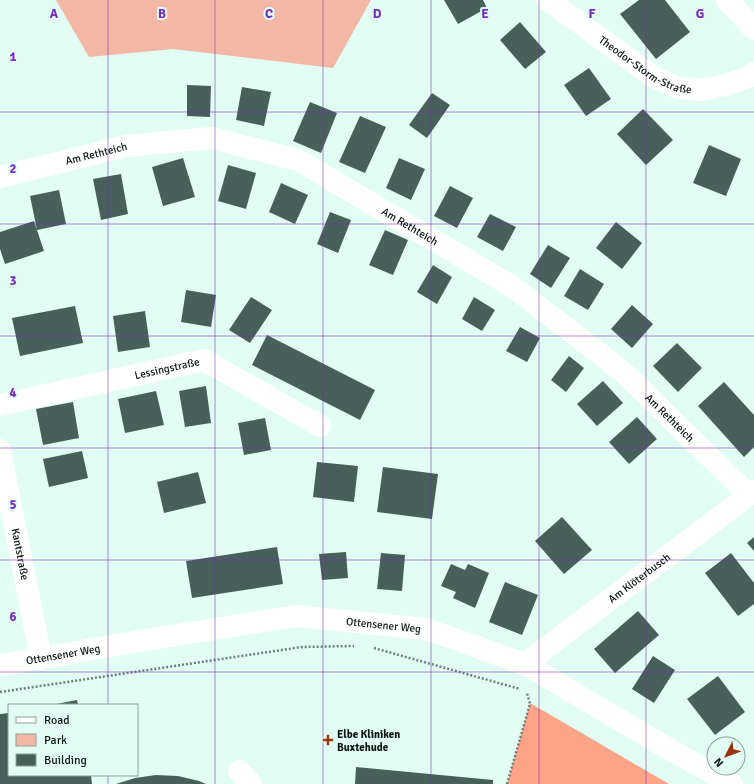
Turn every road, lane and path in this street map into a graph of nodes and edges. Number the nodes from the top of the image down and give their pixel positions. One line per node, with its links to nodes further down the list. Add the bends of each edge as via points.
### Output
1 (548, 0): 4 (street, Theodor-Storm-Straße, via 655,78 678,88 702,90 725,85)
2 (727, 0): 3 (street)
3 (754, 29)
4 (754, 73)
5 (0, 177): 9 (street, Am Rethteich, via 126,146 211,138 298,160 513,287 622,372)
6 (0, 405): 7 (street, Lessingstraße, via 204,360)
7 (320, 426)
8 (0, 450): 12 (street, Kantstraße)
9 (752, 493): 13 (street, Am Klöterbusch)
10 (358, 646): 15 (path, via 302,647)
11 (373, 648): 16 (path, via 526,691 530,704)
12 (41, 659): 13 (street, Ottensener Weg, via 296,616 426,629); 14 (street, Ottensener Weg)
13 (525, 664): 17 (street, Ottensener Weg)
14 (0, 665)
15 (0, 692)
16 (507, 784)
17 (732, 784)

